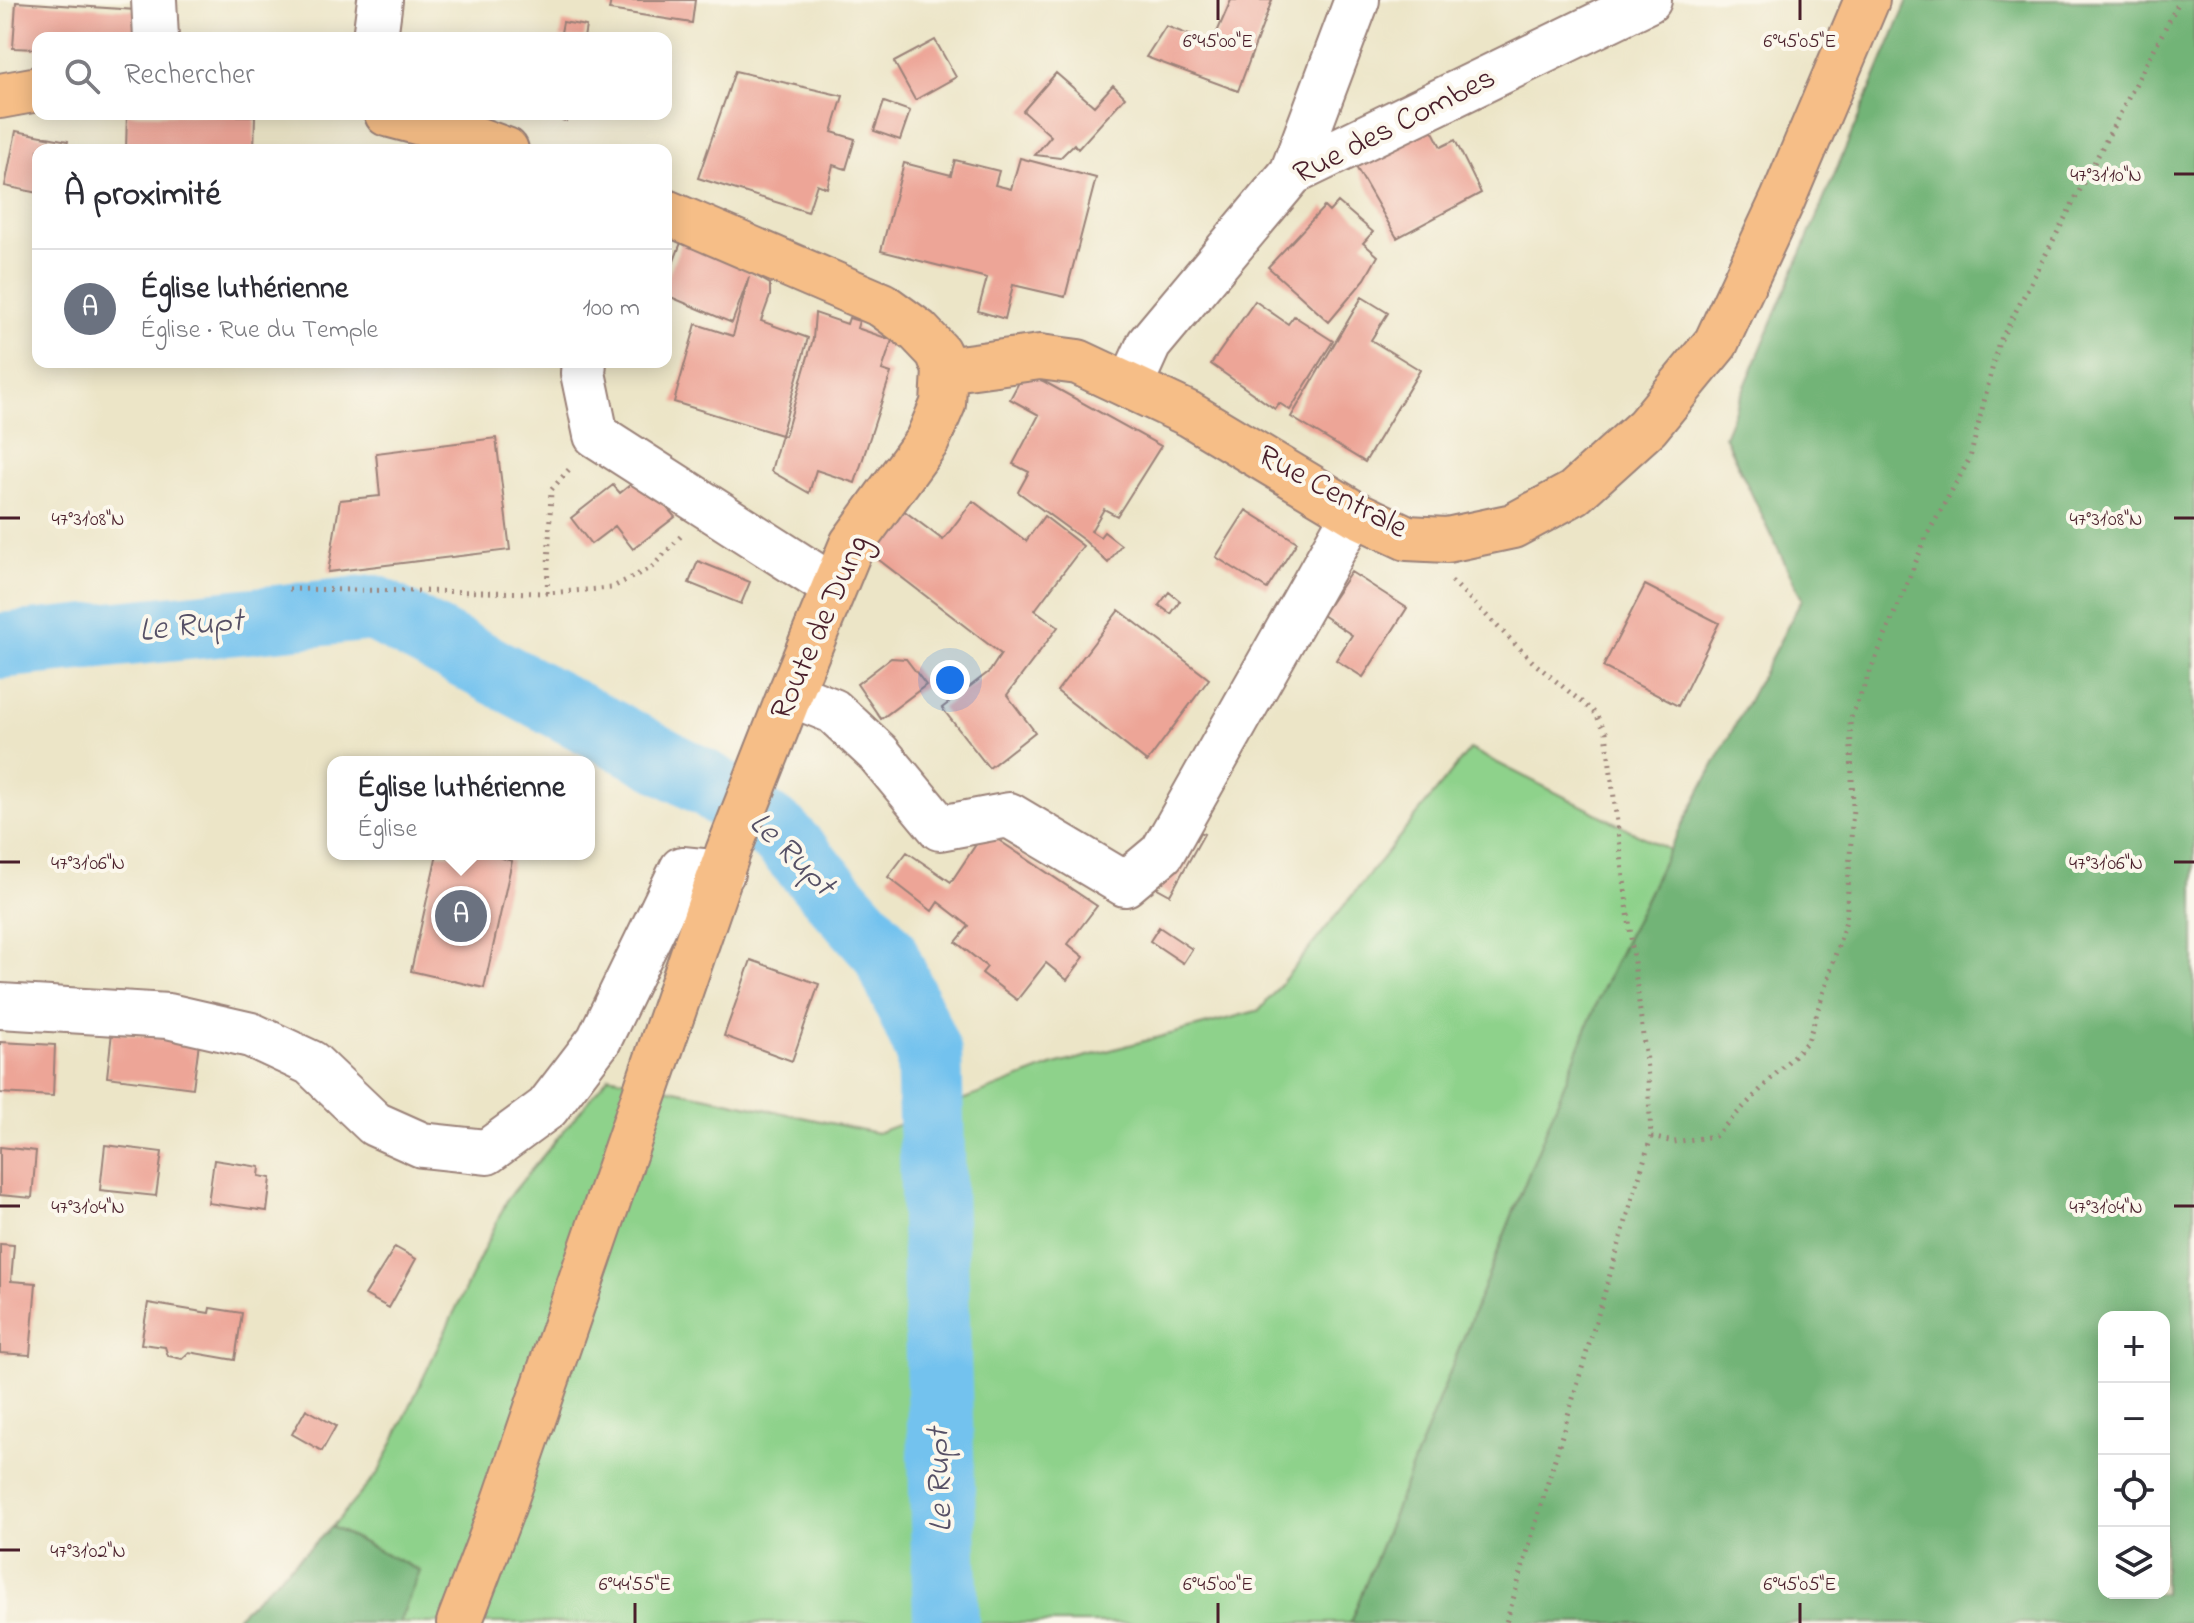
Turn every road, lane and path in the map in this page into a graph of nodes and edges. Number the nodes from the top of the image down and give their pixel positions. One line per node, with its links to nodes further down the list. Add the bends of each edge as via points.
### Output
1 (154, 0): 7 (street)
2 (380, 0): 8 (street)
3 (1357, 0): 13 (street)
4 (1649, 0): 13 (street, Rue des Combes)
5 (1867, 0): 21 (main road, Rue Centrale, via 1716,343 1647,427 1574,493 1513,526)
6 (2180, 0): 28 (path, via 1998,345 1970,458 1927,535 1850,720 1853,807 1846,921 1808,1041 1715,1136 1674,1142)
7 (156, 32)
8 (376, 32)
9 (32, 90): 10 (main road)
10 (0, 96)
11 (410, 120): 12 (main road)
12 (490, 144)
13 (1292, 173): 17 (street, Rue des Combes, via 1149,344)
14 (672, 215): 16 (main road, via 882,305 918,331 938,352)
15 (583, 368): 18 (street)
16 (945, 370): 17 (main road, Rue Centrale, via 1040,357 1078,362); 22 (main road, Route de Dung, via 943,404 927,441 852,544)
17 (1130, 386): 20 (main road, Rue Centrale, via 1189,414)
18 (596, 435): 19 (street); 24 (path, via 551,490)
19 (706, 505): 22 (street); 24 (path, via 652,567 611,588)
20 (1354, 513): 21 (main road, Rue Centrale, via 1407,538); 25 (street, via 1162,853 1125,884 1009,815 940,828 878,753 833,711)
21 (1447, 540): 28 (path, via 1452,583 1534,663 1595,713 1606,732)
22 (833, 587): 25 (main road, Route de Dung)
23 (289, 589): 24 (path)
24 (547, 593)
25 (790, 694): 26 (main road, Route de Dung)
26 (725, 862): 27 (street, via 682,869 599,1040 547,1108 487,1152 422,1145 375,1124 311,1063 251,1035 168,1016); 29 (main road, Route de Dung)
27 (0, 1006)
28 (1651, 1137): 30 (path)
29 (459, 1623)
30 (1506, 1623)

